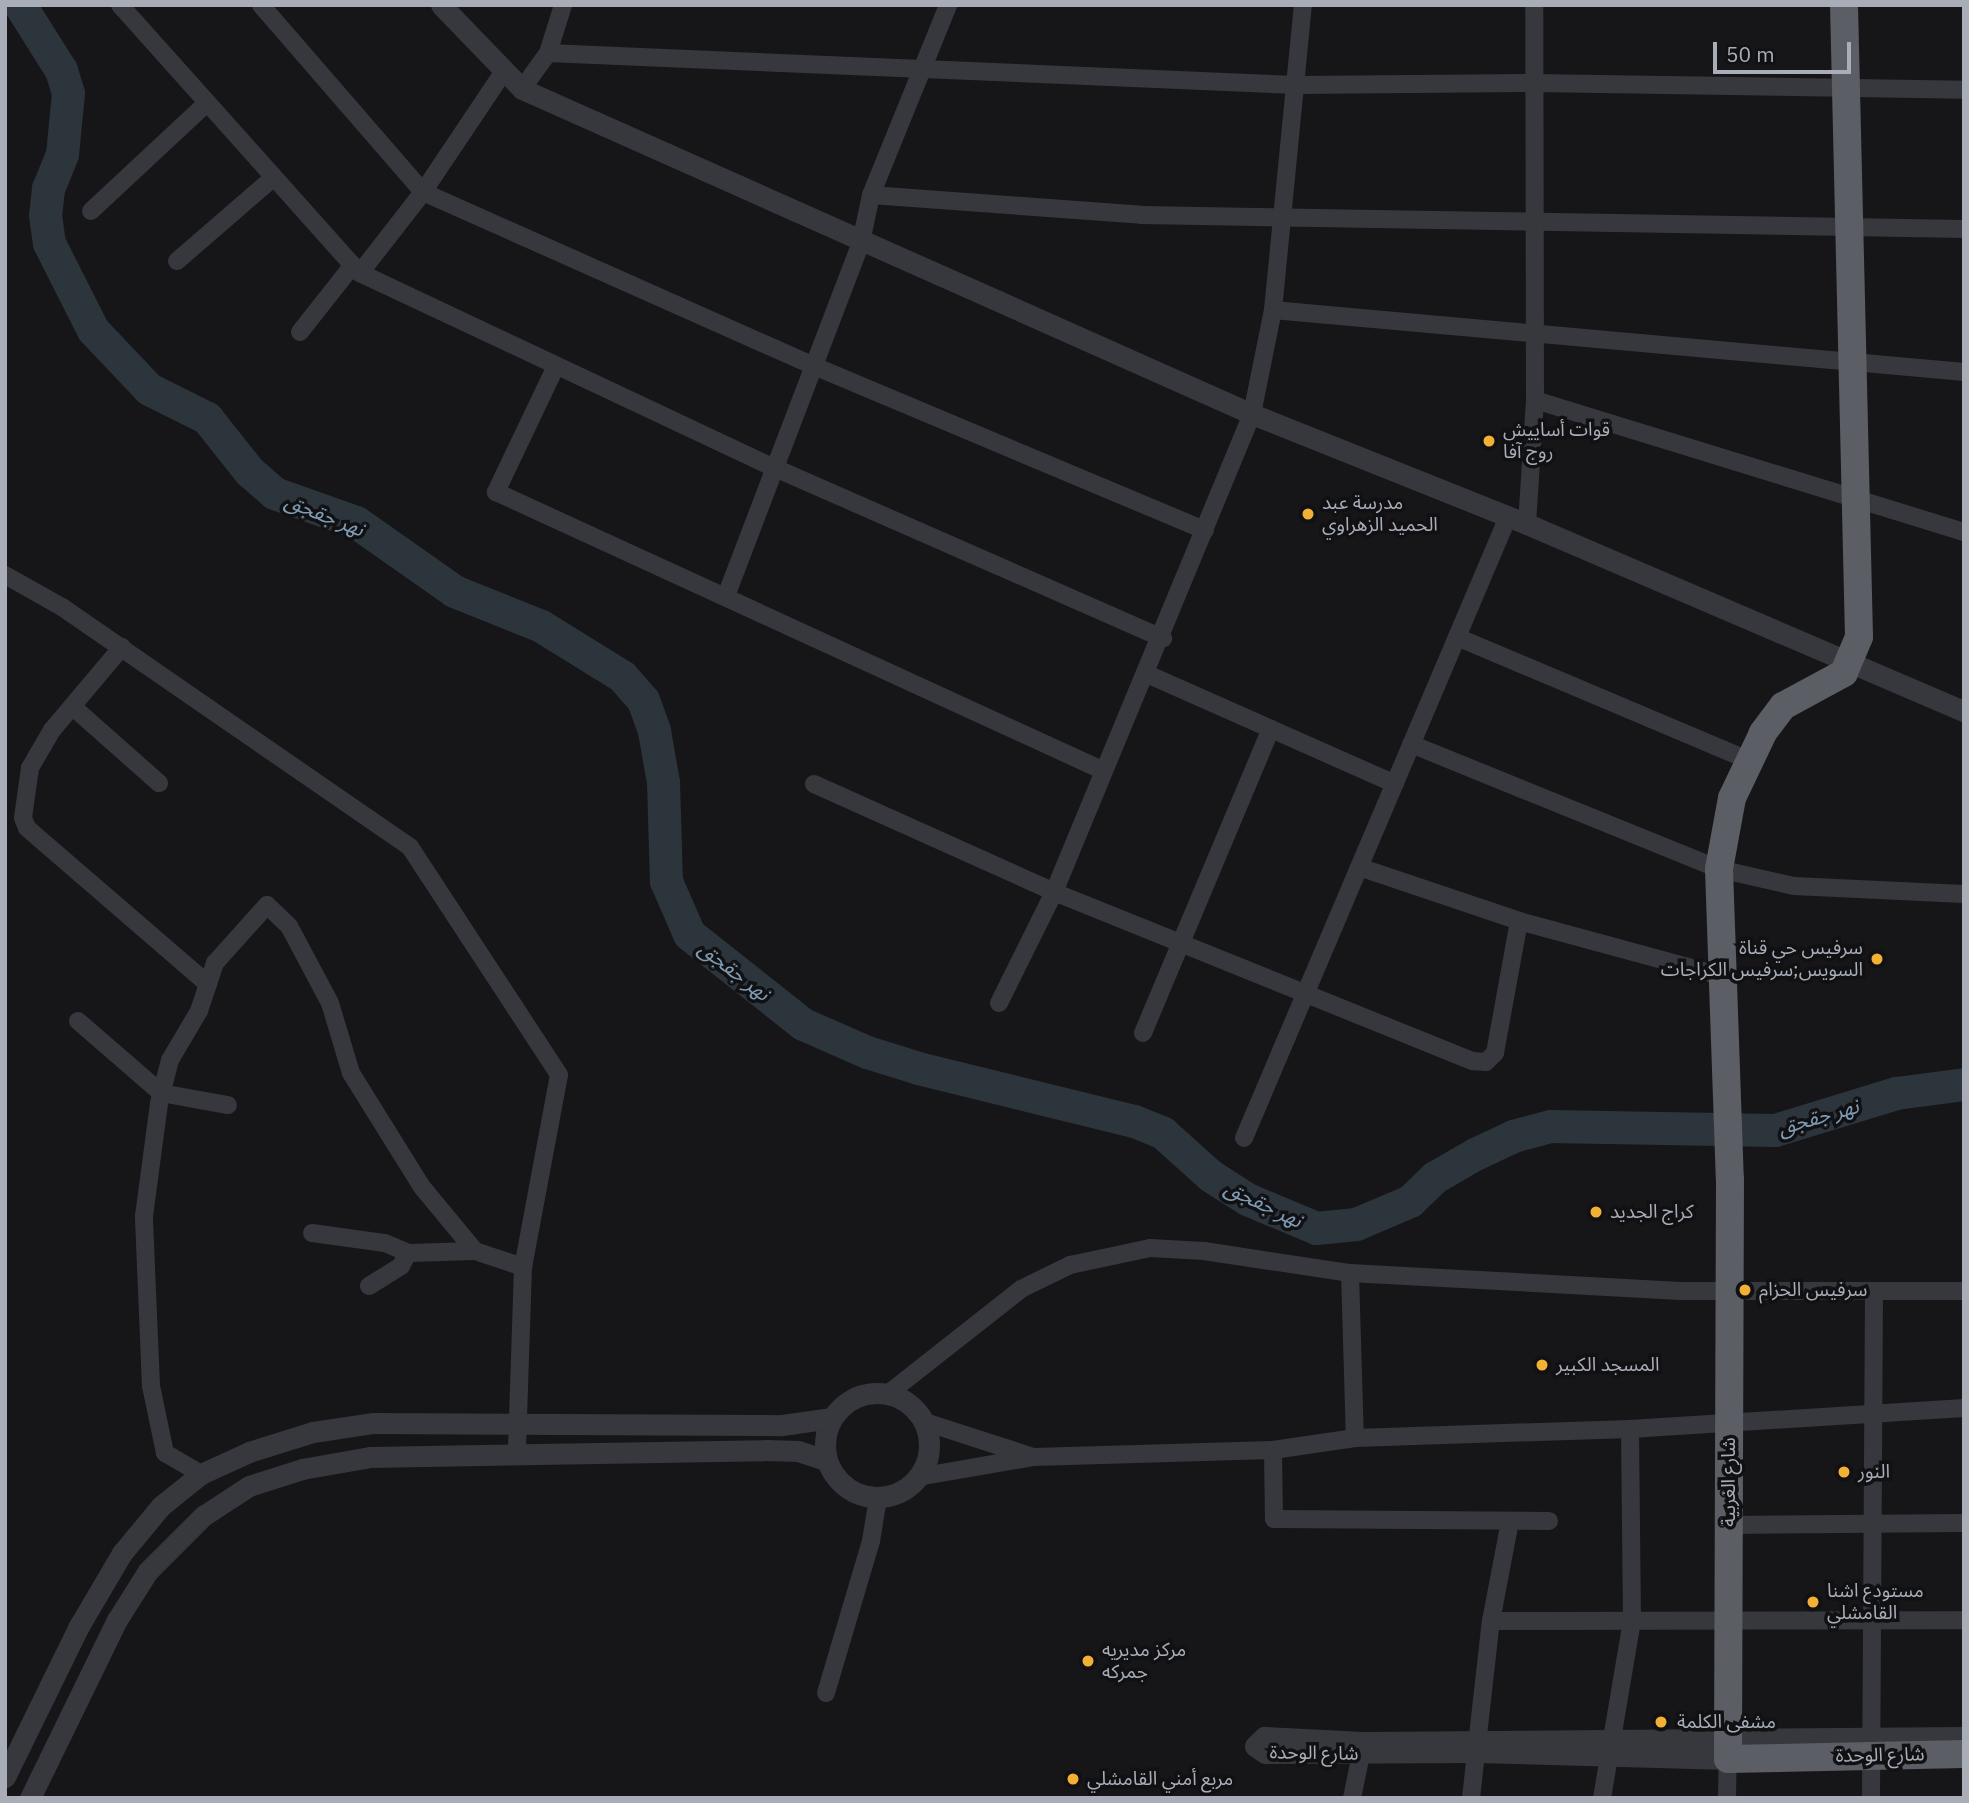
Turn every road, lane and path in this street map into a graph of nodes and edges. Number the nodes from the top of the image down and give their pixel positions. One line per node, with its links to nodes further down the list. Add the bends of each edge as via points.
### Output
1 (120, 5): 17 (street)
2 (261, 5): 19 (street)
3 (441, 5): 10 (street)
4 (562, 5): 9 (street)
5 (948, 5): 11 (street)
6 (1303, 5): 13 (street)
7 (1534, 5): 12 (street)
8 (1844, 5): 14 (highway)
9 (548, 53): 11 (street); 15 (street)
10 (504, 71): 15 (street); 19 (street)
11 (921, 72): 13 (street); 20 (street)
12 (1534, 83): 13 (street); 14 (street); 23 (street)
13 (1296, 85): 22 (street)
14 (1844, 86): 16 (street); 24 (highway)
15 (522, 89): 26 (street)
16 (1964, 90)
17 (207, 103): 18 (street); 21 (street)
18 (274, 177): 27 (street); 28 (street)
19 (423, 192): 28 (street); 34 (street)
20 (871, 195): 22 (street, via 1141,215); 26 (street)
21 (91, 211)
22 (1282, 218): 23 (street); 29 (street)
23 (1532, 223): 24 (street); 31 (street)
24 (1849, 227): 25 (street); 32 (highway)
25 (1964, 229)
26 (861, 242): 34 (street); 37 (street)
27 (177, 261)
28 (357, 269): 30 (street); 33 (street)
29 (1273, 310): 31 (street); 37 (street)
30 (300, 332)
31 (1534, 334): 32 (street); 36 (street)
32 (1852, 362): 35 (street); 39 (highway)
33 (556, 366): 38 (street); 44 (street, via 496,492)
34 (814, 366): 38 (street); 41 (street)
35 (1964, 372)
36 (1535, 400): 39 (street); 40 (street)
37 (1252, 414): 40 (street); 41 (street)
38 (775, 468): 44 (street); 46 (street)
39 (1853, 495): 42 (street); 48 (highway, via 1860,621)
40 (1518, 520): 45 (street); 48 (street)
41 (1205, 530): 46 (street)
42 (1964, 531)
43 (5, 575): 47 (street)
44 (726, 596): 55 (street)
45 (1457, 637): 53 (street); 54 (street)
46 (1163, 638): 49 (street)
47 (122, 648): 50 (street); 77 (street, via 410,847 530,1027 559,1075)
48 (1850, 664): 51 (street); 54 (highway, شارع الغربية, via 1838,679 1783,706)
49 (1147, 674): 52 (street); 55 (street)
50 (73, 707): 56 (street); 66 (street, via 52,730 30,768 23,818 27,828)
51 (1964, 711)
52 (1271, 729): 58 (street); 64 (street)
53 (1411, 744): 58 (street); 60 (street)
54 (1748, 760): 60 (highway, شارع الغربية, via 1732,798)
55 (1104, 771): 61 (street)
56 (159, 783)
57 (814, 784): 61 (street)
58 (1395, 784): 59 (street)
59 (1359, 867): 63 (street); 67 (street)
60 (1719, 869): 62 (street, via 1794,886); 65 (highway, شارع الغربية)
61 (1054, 892): 64 (street); 68 (street)
62 (1964, 894)
63 (1519, 921): 65 (street); 67 (street, via 1495,1053 1486,1062)
64 (1181, 944): 67 (street); 70 (street)
65 (1725, 977): 82 (highway, شارع الغربية)
66 (208, 984): 71 (street, via 199,1012 170,1060); 75 (street, via 215,963 267,905 289,926 330,1003 351,1073 379,1121 422,1187)
67 (1304, 996): 73 (street)
68 (999, 1003)
69 (78, 1021): 71 (street)
70 (1143, 1033)
71 (161, 1093): 72 (street); 96 (street, via 144,1216 151,1387 165,1453)
72 (228, 1105)
73 (1244, 1138)
74 (312, 1233): 76 (street, via 384,1243)
75 (474, 1251): 76 (street); 77 (street)
76 (408, 1253): 79 (street, via 401,1266)
77 (523, 1267): 88 (street)
78 (1350, 1273): 82 (street); 83 (street, via 1177,1248 1096,1257 1021,1289); 91 (street)
79 (369, 1286)
80 (1874, 1291): 81 (street); 82 (street); 85 (street)
81 (1964, 1291)
82 (1730, 1292): 87 (highway, شارع الغربية)
83 (888, 1393): 86 (street, via 856,1396); 89 (street, via 910,1404)
84 (1964, 1408): 85 (street)
85 (1873, 1416): 87 (street); 102 (street)
86 (831, 1418): 88 (street, via 782,1424); 95 (street)
87 (1729, 1420): 90 (street); 103 (highway, شارع الغربية)
88 (517, 1421): 93 (street); 96 (street, via 386,1423 313,1432 249,1452)
89 (925, 1422): 94 (street); 97 (street, via 929,1451)
90 (1630, 1429): 91 (street); 106 (street)
91 (1355, 1438): 92 (street)
92 (1273, 1450): 94 (street); 99 (street, via 1274,1519)
93 (517, 1451): 95 (street, via 798,1451); 118 (street, via 331,1462 275,1476 214,1507 167,1549 117,1620)
94 (1034, 1457): 97 (street)
95 (826, 1460): 98 (street, via 846,1488)
96 (201, 1474): 117 (street, via 161,1506 122,1553 79,1626)
97 (918, 1477): 98 (street, via 907,1488)
98 (878, 1498): 109 (street, via 872,1541)
99 (1510, 1521): 100 (street); 105 (street)
100 (1549, 1521)
101 (1964, 1523): 102 (street)
102 (1873, 1524): 103 (street); 108 (street)
103 (1729, 1525): 107 (highway, شارع الغربية)
104 (1964, 1620): 108 (street)
105 (1492, 1621): 106 (street); 111 (street)
106 (1632, 1621): 107 (street); 113 (street)
107 (1729, 1621): 108 (street); 114 (highway, شارع الغربية)
108 (1872, 1621): 112 (street)
109 (826, 1693)
110 (1964, 1737): 112 (street, شارع الوحدة)
111 (1478, 1745): 113 (street, شارع الوحدة); 115 (street, شارع الوحدة); 115 (street, شارع الوحدة, via 1264,1737 1255,1746 1261,1753); 120 (street)
112 (1871, 1746): 114 (highway, شارع الوحدة); 116 (highway, شارع الوحدة); 123 (street)
113 (1608, 1747): 114 (street, شارع الوحدة); 121 (street)
114 (1728, 1749): 122 (street, شارع الغربية)
115 (1361, 1754): 119 (street)
116 (1964, 1754)
117 (5, 1777)
118 (30, 1798)
119 (1352, 1798)
120 (1471, 1798)
121 (1602, 1798)
122 (1727, 1798)
123 (1871, 1798)

